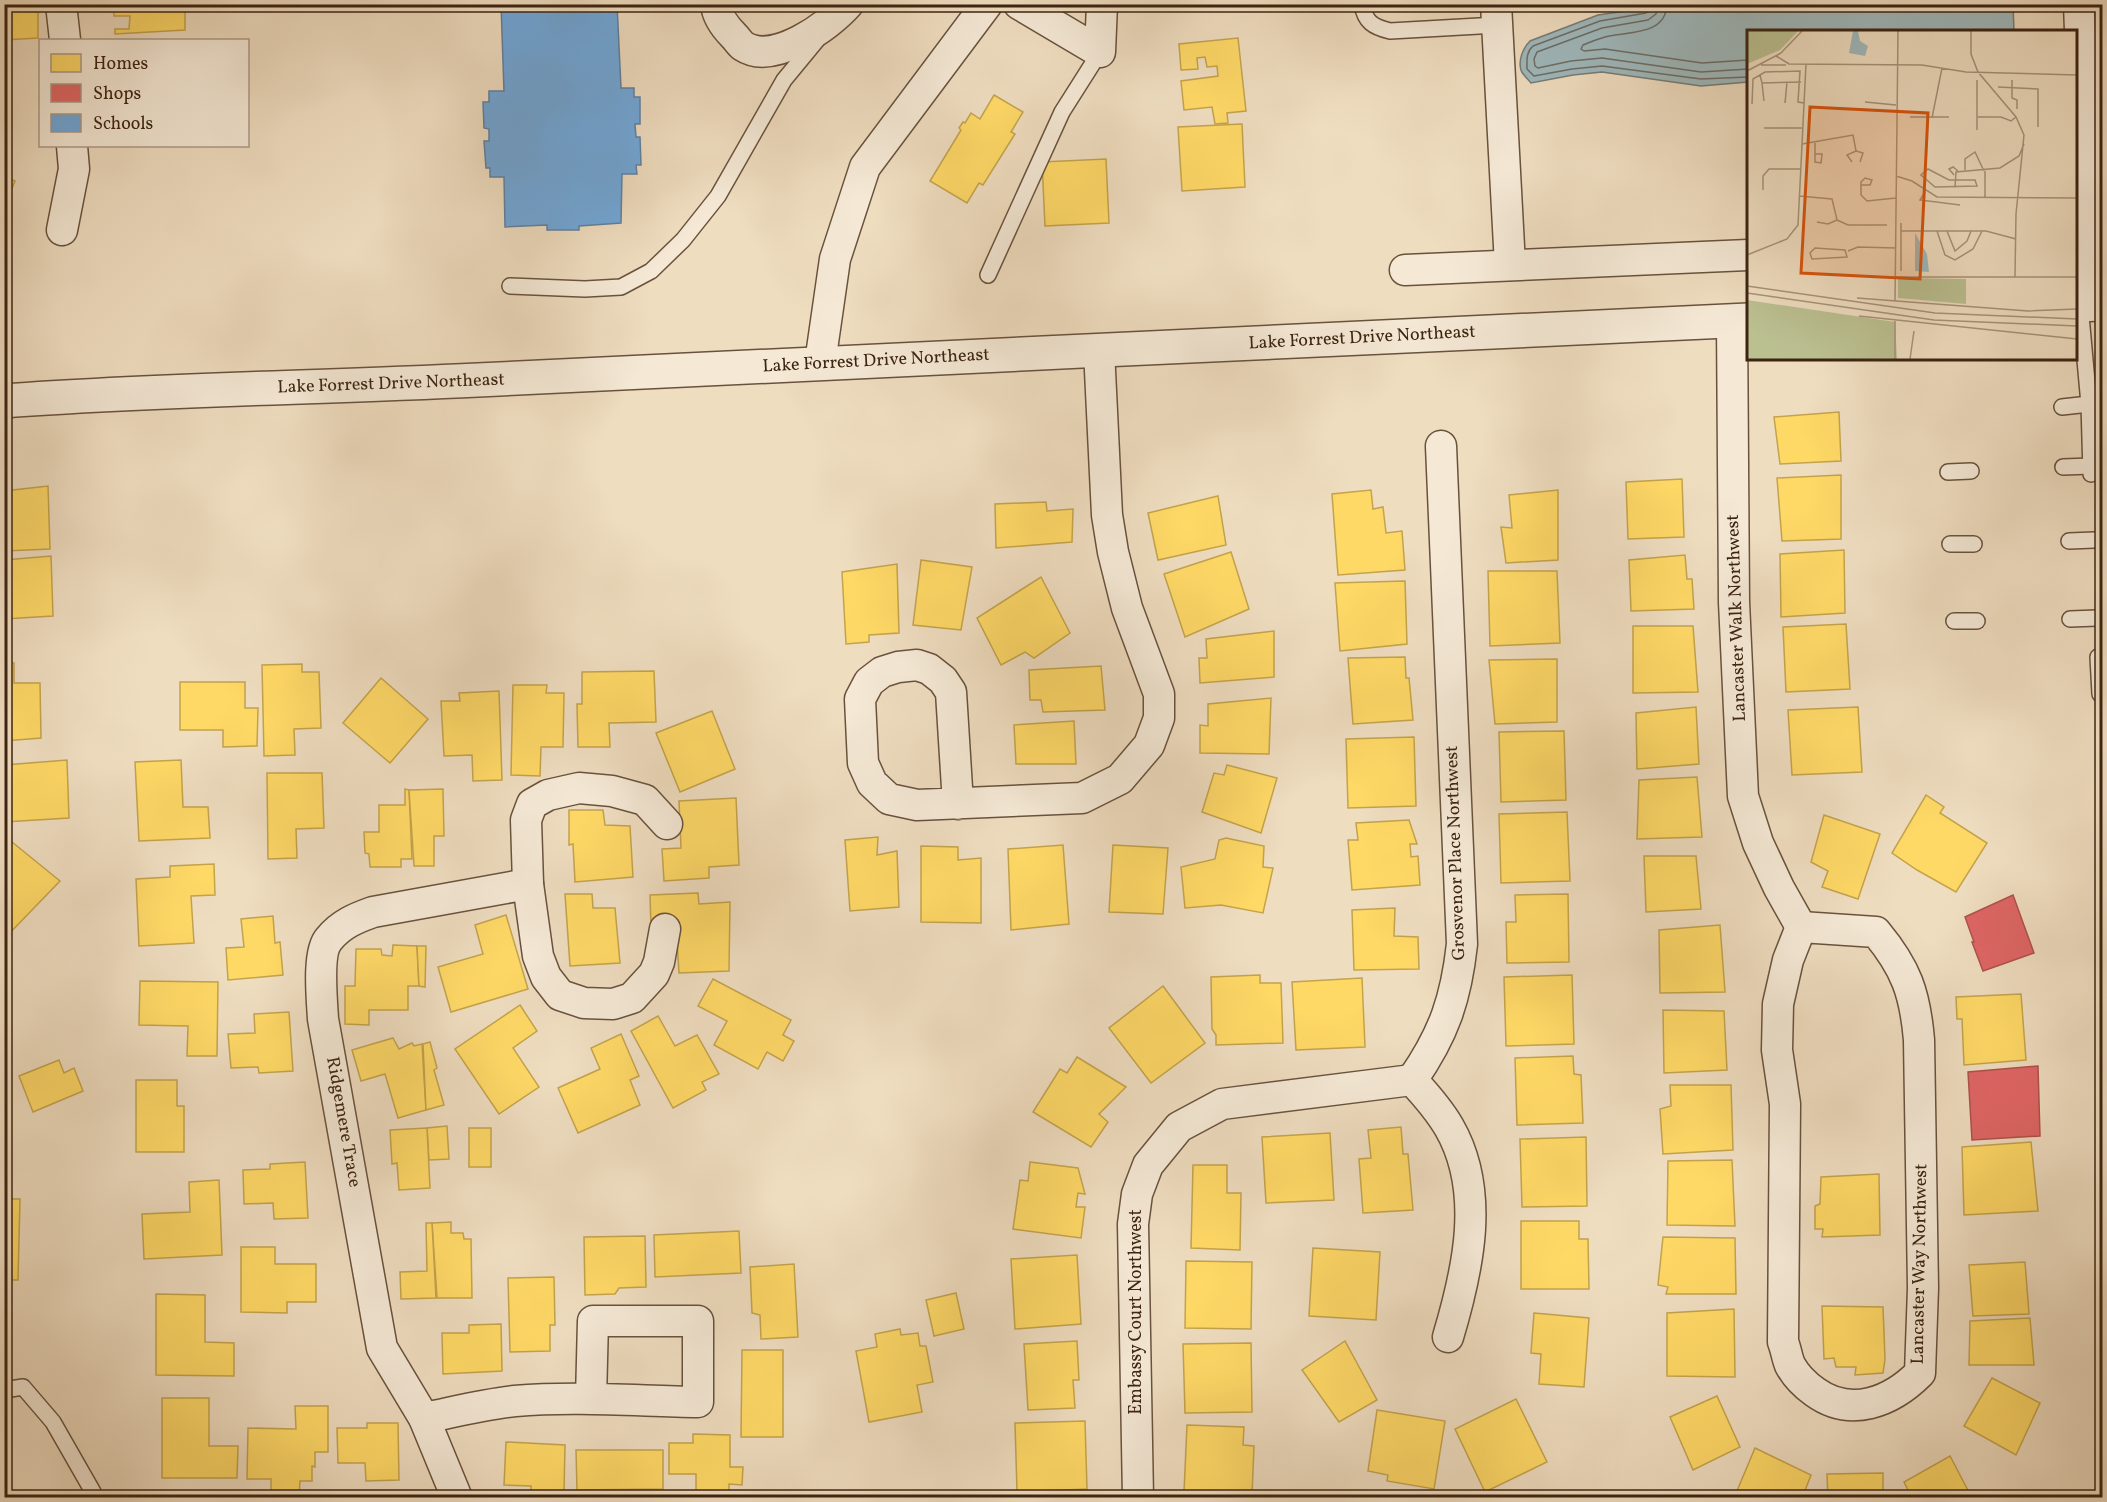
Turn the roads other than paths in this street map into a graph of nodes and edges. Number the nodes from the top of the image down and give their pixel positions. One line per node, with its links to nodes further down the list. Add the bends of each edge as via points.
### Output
1 (61, 4): 10 (street)
2 (716, 4): 8 (street, via 728,30 745,47 767,52 789,47)
3 (987, 4): 22 (street, via 865,167 836,259)
4 (1019, 4): 11 (street)
5 (1102, 4): 11 (street)
6 (1362, 4): 9 (lane, via 1369,23 1390,31)
7 (2079, 4): 19 (street)
8 (842, 11): 18 (lane, via 784,80 718,196 683,240 651,271 621,287 585,290)
9 (1497, 15): 15 (street)
10 (65, 39)
11 (1100, 52): 17 (lane, via 1062,112)
12 (72, 147): 13 (street, via 74,169)
13 (62, 230)
14 (1747, 255): 15 (street)
15 (1510, 265): 16 (street)
16 (1405, 270)
17 (988, 274)
18 (510, 286)
19 (2087, 305): 24 (lane)
20 (1740, 321): 21 (street, Lake Forrest Drive Northeast); 43 (street, Lancaster Walk Northwest, via 1734,602 1743,796 1758,843)
21 (1099, 350): 22 (street, Lake Forrest Drive Northeast); 40 (street, via 1107,515 1113,552 1126,608 1159,694 1159,718 1149,745 1120,779 1082,798)
22 (820, 363): 23 (street, Lake Forrest Drive Northeast)
23 (4, 401)
24 (2089, 404): 25 (lane); 27 (lane, via 2091,470)
25 (2062, 407)
26 (1440, 446): 45 (street, Grosvenor Place Northwest, via 1462,944 1459,976 1448,1016 1431,1053)
27 (2063, 467)
28 (1971, 471): 29 (lane)
29 (1948, 472)
30 (2094, 540): 31 (lane)
31 (2069, 541)
32 (1974, 543): 33 (lane)
33 (1950, 544)
34 (2097, 618): 35 (lane)
35 (2070, 619)
36 (1953, 621): 37 (lane)
37 (1977, 621)
38 (2098, 657): 39 (lane)
39 (2100, 694)
40 (958, 804): 40 (street, via 916,805 889,799 872,783 863,763 860,699 869,682 882,672 917,665 943,680 951,692)
41 (668, 824): 42 (street, via 645,800 612,791 579,788 548,795 532,804 526,820)
42 (528, 884): 44 (street, via 538,956 546,977 560,995 584,1003 613,1004 632,998 654,974); 49 (street, Ridgemere Trace, via 373,912 349,921 327,940 321,973 323,1019 382,1348)
43 (1795, 916): 43 (street, Lancaster Way Northwest, via 1876,932 1893,952 1908,980 1917,1011 1923,1288 1920,1373 1888,1398 1869,1405 1846,1406 1824,1399 1804,1384 1791,1365 1784,1342 1785,1104 1776,1050 1778,1004)
44 (665, 929)
45 (1412, 1080): 46 (street, via 1450,1129 1470,1191 1471,1225 1462,1289); 52 (street, Embassy Court Northwest, via 1222,1104 1179,1128 1148,1165 1137,1194 1133,1224)
46 (1448, 1337)
47 (4, 1390): 50 (lane, via 23,1387 53,1422)
48 (591, 1399): 49 (street, via 512,1401)
49 (424, 1418): 51 (street, Ridgemere Trace)
50 (94, 1497)
51 (457, 1497)
52 (1138, 1497)

